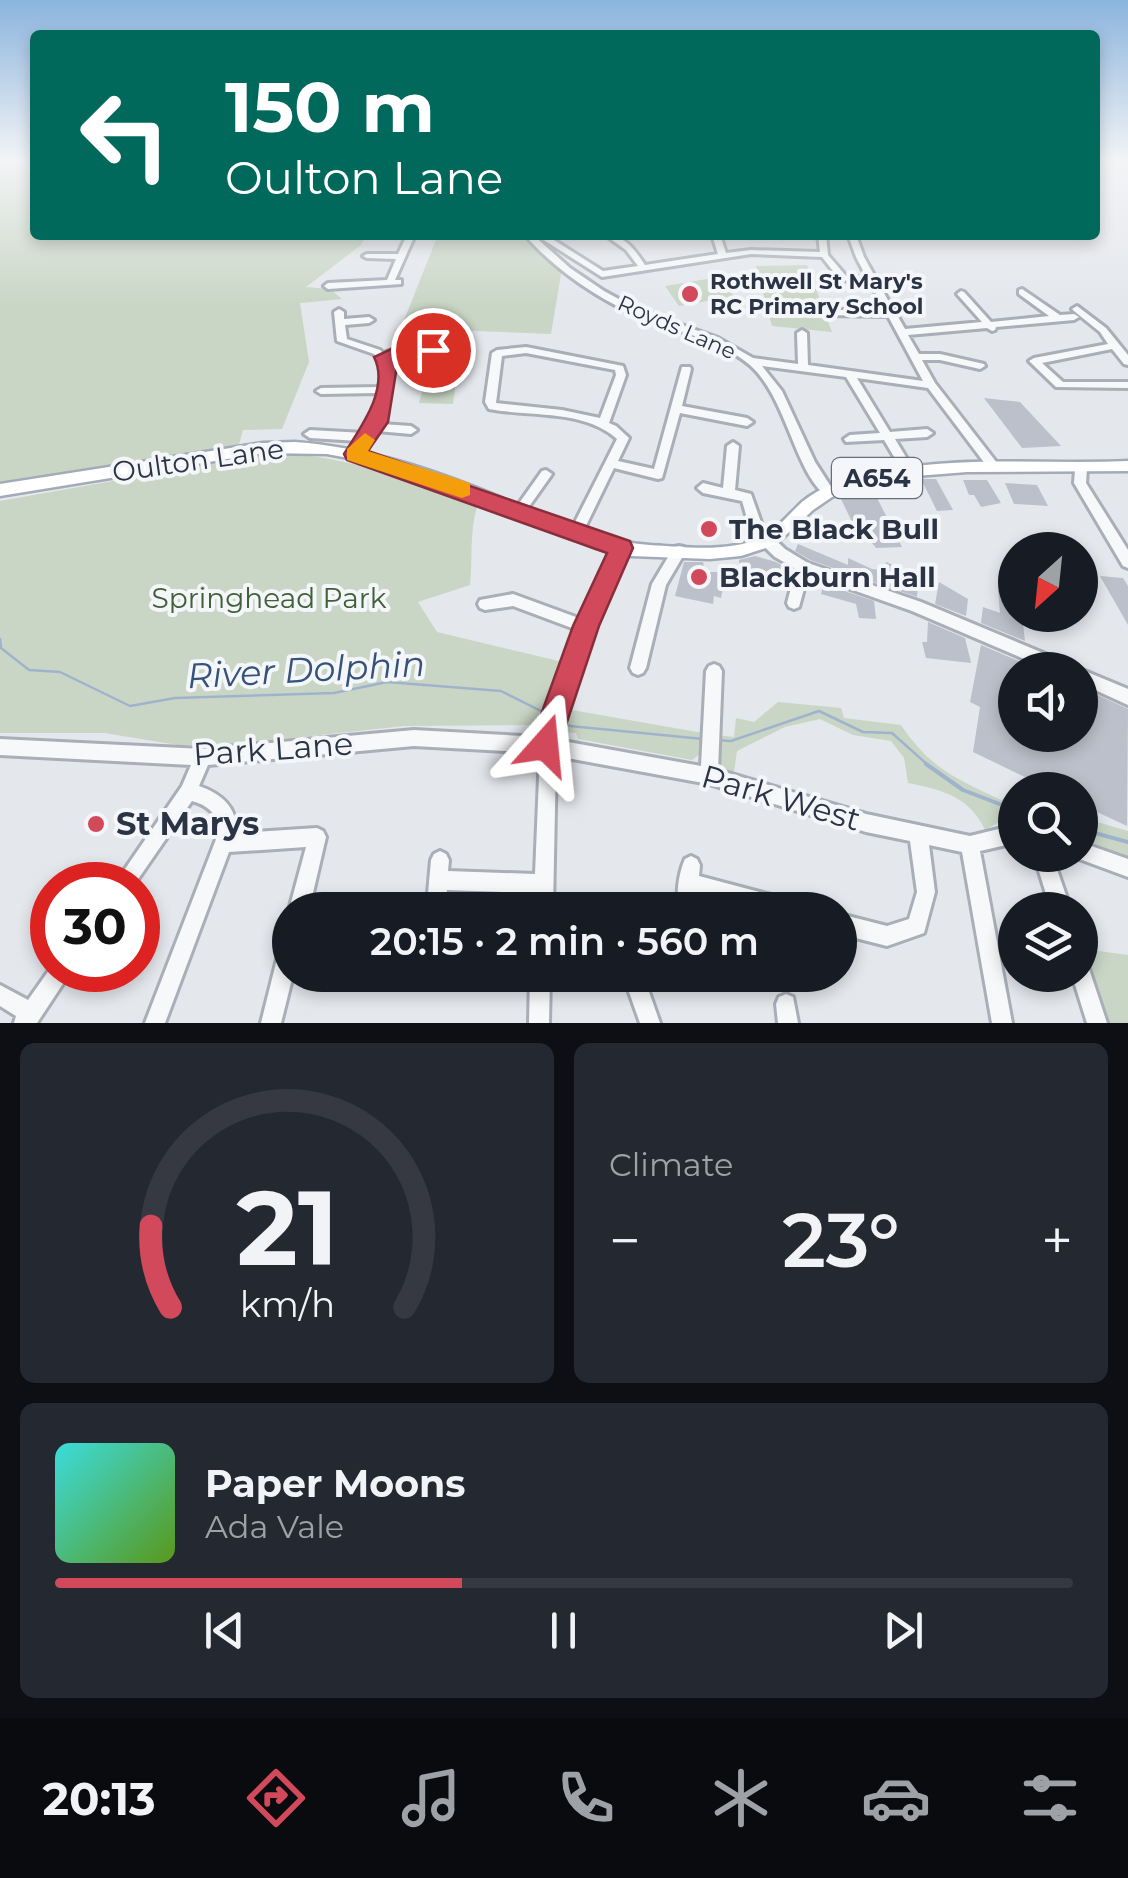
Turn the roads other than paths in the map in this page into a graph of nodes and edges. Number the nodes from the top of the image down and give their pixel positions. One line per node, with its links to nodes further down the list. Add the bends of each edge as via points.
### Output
1 (409, 240): 13 (street)
2 (533, 240): 30 (street, Royds Lane, via 621,304 696,331)
3 (548, 240): 14 (street, Royds Lane, via 602,274)
4 (617, 240): 14 (street)
5 (718, 240): 10 (street)
6 (773, 240): 9 (street)
7 (822, 240): 11 (street)
8 (854, 240): 15 (street)
9 (778, 250): 10 (street); 11 (street)
10 (722, 255): 14 (street)
11 (824, 255): 15 (street, via 844,278)
12 (367, 256): 13 (street)
13 (401, 257): 16 (street, via 394,282)
14 (644, 268)
15 (874, 281): 20 (street)
16 (334, 288)
17 (1022, 292): 21 (street)
18 (961, 294): 23 (street)
19 (831, 312): 20 (street)
20 (893, 313): 24 (street)
21 (1056, 317): 23 (street); 31 (street, via 1076,313 1103,330)
22 (372, 321): 28 (street, via 340,317 342,341)
23 (992, 328): 24 (street)
24 (906, 332): 29 (street)
25 (802, 333): 32 (street)
26 (1108, 348): 37 (street, via 1035,358 1052,381)
27 (433, 350): 28 (street)
28 (383, 357): 39 (street, via 388,366)
29 (917, 357): 33 (street); 36 (street)
30 (752, 361): 32 (street); 60 (street, Royds Lane)
31 (1128, 362)
32 (803, 366): 35 (street)
33 (982, 367)
34 (671, 372): 40 (street, via 686,372)
35 (849, 373): 36 (street); 47 (street)
36 (931, 385): 52 (street)
37 (1128, 385)
38 (330, 388): 39 (street)
39 (382, 390): 44 (street)
40 (676, 409): 41 (street); 51 (street, via 657,478)
41 (748, 422)
42 (603, 425): 42 (street, via 493,406 498,353 526,350 616,367 621,375); 51 (street, via 623,438)
43 (410, 431): 44 (street)
44 (371, 432): 46 (street); 50 (street)
45 (927, 433): 47 (street)
46 (310, 434)
47 (888, 436): 48 (street); 55 (street)
48 (850, 439)
49 (733, 446): 59 (street)
50 (355, 454): 58 (main road, Oulton Lane, via 263,448); 61 (main road, Oulton Lane)
51 (614, 464): 62 (street)
52 (992, 466): 54 (main road, A654); 55 (main road, A654)
53 (1128, 466): 54 (main road, A654)
54 (1081, 470): 66 (street, via 1080,483)
55 (909, 472): 60 (main road, A654)
56 (540, 474): 61 (street)
57 (703, 488): 59 (street)
58 (0, 490)
59 (729, 492): 63 (street, via 751,500 757,530)
60 (829, 493): 63 (main road, A654)
61 (518, 512): 62 (main road, Oulton Lane)
62 (575, 534): 64 (main road, Oulton Lane)
63 (768, 542): 65 (main road, Oulton Lane); 67 (street)
64 (621, 548): 65 (main road, Oulton Lane); 70 (street)
65 (678, 551): 72 (street, via 659,584)
66 (1128, 562)
67 (803, 567): 68 (street); 71 (street)
68 (794, 603)
69 (484, 604): 70 (street, via 513,600)
70 (586, 626): 76 (street)
71 (1025, 652)
72 (638, 668)
73 (714, 672): 79 (street)
74 (1098, 684): 75 (street)
75 (1128, 696)
76 (545, 745): 78 (street, Park Lane, via 414,738); 79 (street, Park West); 89 (street)
77 (0, 747): 78 (street, Park Lane)
78 (203, 757): 80 (street)
79 (709, 776): 81 (street, Park West)
80 (188, 792): 83 (street, via 224,810); 86 (street)
81 (918, 834): 84 (street, Park West); 94 (street, via 926,905 917,926 887,936)
82 (998, 838): 84 (street, Park West)
83 (226, 843): 90 (street, via 318,837); 102 (street)
84 (970, 845): 106 (street)
85 (1098, 857): 87 (street)
86 (139, 862)
87 (1128, 868)
88 (689, 883): 93 (street)
89 (544, 884): 91 (street, via 439,870); 92 (street)
90 (304, 892)
91 (437, 892)
92 (544, 892)
93 (723, 892)
94 (857, 928)
95 (46, 992): 101 (street)
96 (279, 992): 103 (street)
97 (540, 992): 104 (street)
98 (638, 992): 105 (street)
99 (1087, 992): 107 (street)
100 (0, 995): 101 (street)
101 (27, 1018)
102 (155, 1023)
103 (271, 1023)
104 (539, 1023)
105 (650, 1023)
106 (1002, 1023)
107 (1097, 1023)

